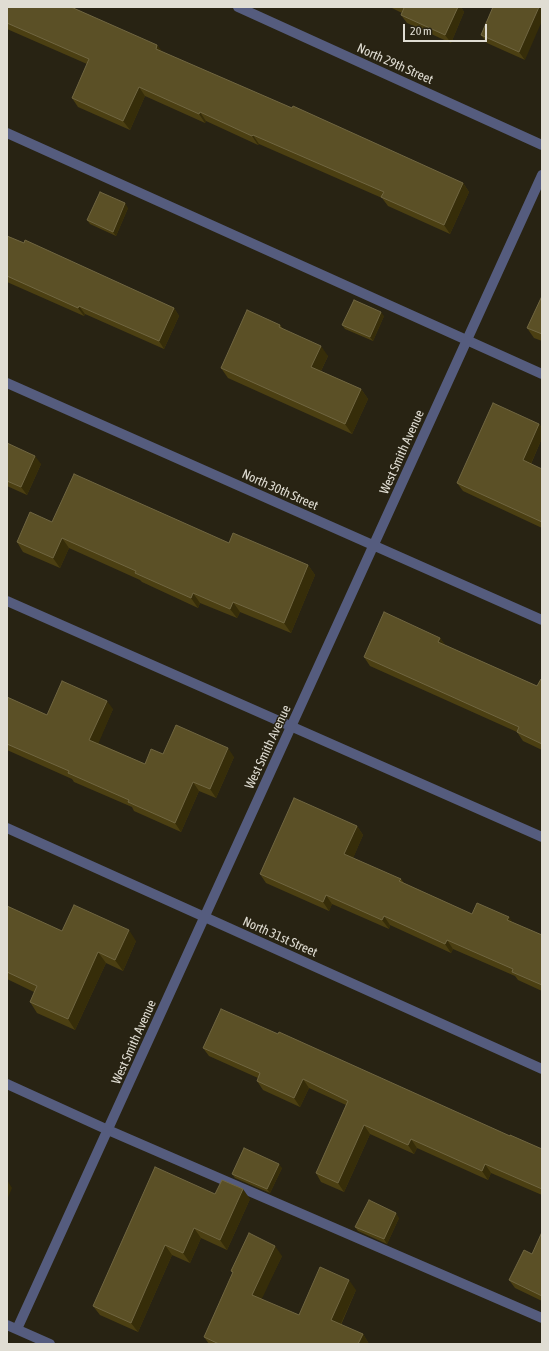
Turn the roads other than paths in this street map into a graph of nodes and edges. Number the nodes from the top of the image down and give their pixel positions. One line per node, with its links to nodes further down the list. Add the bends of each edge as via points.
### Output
1 (238, 7): 3 (street, North 29th Street)
2 (7, 133): 5 (street)
3 (542, 144)
4 (542, 176): 5 (street, West Smith Avenue)
5 (467, 340): 6 (street); 8 (street, West Smith Avenue)
6 (542, 374)
7 (7, 383): 8 (street, North 30th Street)
8 (374, 546): 10 (street, North 30th Street); 11 (street, West Smith Avenue)
9 (7, 601): 11 (street)
10 (542, 620)
11 (292, 726): 13 (street); 14 (street, West Smith Avenue)
12 (7, 828): 14 (street, North 31st Street)
13 (542, 837)
14 (205, 917): 15 (street, North 31st Street); 17 (street, West Smith Avenue)
15 (542, 1069)
16 (7, 1084): 17 (street)
17 (108, 1130): 18 (street); 20 (street, West Smith Avenue)
18 (542, 1318)
19 (7, 1325): 20 (street)
20 (17, 1329): 21 (street)
21 (50, 1344)

